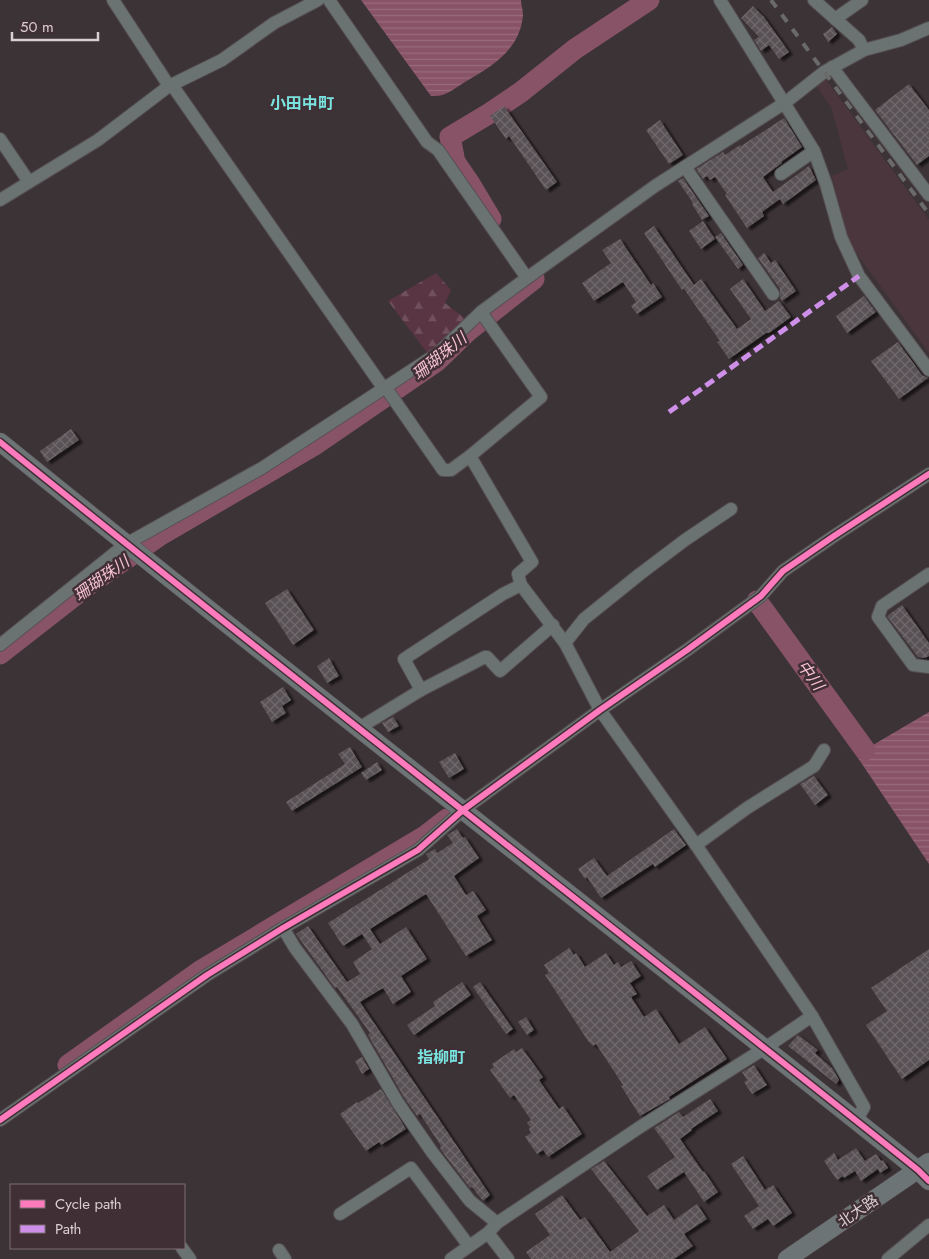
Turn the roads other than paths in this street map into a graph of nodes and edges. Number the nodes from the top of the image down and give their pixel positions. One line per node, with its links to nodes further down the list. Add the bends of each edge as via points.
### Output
1 (113, 0): 11 (street)
2 (318, 0): 11 (street, via 274,23 222,60)
3 (329, 0): 20 (street, via 427,142 438,150)
4 (720, 0): 12 (street)
5 (814, 0): 7 (street)
6 (862, 0): 7 (street)
7 (835, 19): 9 (street, via 859,40)
8 (929, 28): 9 (street)
9 (864, 50): 10 (street)
10 (832, 67): 12 (street); 18 (street)
11 (170, 85): 17 (street, via 98,140); 24 (street)
12 (786, 102): 14 (street); 15 (street)
13 (0, 139): 17 (street)
14 (814, 150): 16 (street); 23 (street, via 847,253 860,276)
15 (686, 167): 20 (street); 21 (street)
16 (781, 174)
17 (29, 182): 19 (street)
18 (929, 195)
19 (0, 200)
20 (527, 278): 22 (street)
21 (773, 294)
22 (481, 312): 24 (street, via 438,353); 26 (street, via 540,397)
23 (929, 370)
24 (385, 388): 26 (street, via 443,470 451,470); 29 (street, via 262,468)
25 (0, 442): 29 (street)
26 (470, 456): 31 (street, via 532,562 518,574)
27 (929, 474): 37 (street, via 783,571 762,596)
28 (731, 509): 33 (street, via 685,540 584,619)
29 (126, 544): 34 (street); 38 (street)
30 (929, 574): 35 (street, via 882,606 878,617 913,664)
31 (521, 585): 32 (street); 36 (street, via 404,659)
32 (553, 626): 33 (street); 36 (street, via 500,670 485,657)
33 (565, 643): 37 (street)
34 (0, 645)
35 (929, 667)
36 (421, 690): 38 (street)
37 (600, 710): 40 (street); 41 (street)
38 (359, 728): 40 (street)
39 (824, 750): 41 (street, via 814,766 746,808)
40 (463, 810): 42 (street, via 418,850); 44 (street)
41 (696, 845): 43 (street)
42 (283, 928): 45 (street, via 207,975); 49 (street, via 352,1024 398,1103 432,1152 470,1201)
43 (812, 1016): 44 (street); 46 (street, via 864,1107)
44 (765, 1048): 46 (street); 49 (street)
45 (0, 1120)
46 (856, 1121): 47 (street)
47 (925, 1171): 55 (street, 北大路)
48 (340, 1214): 52 (street, via 411,1168)
49 (497, 1223): 51 (street)
50 (929, 1225): 56 (street)
51 (488, 1233): 52 (street); 54 (street)
52 (469, 1246): 53 (street)
53 (451, 1259)
54 (508, 1259)
55 (787, 1259)
56 (888, 1259)

